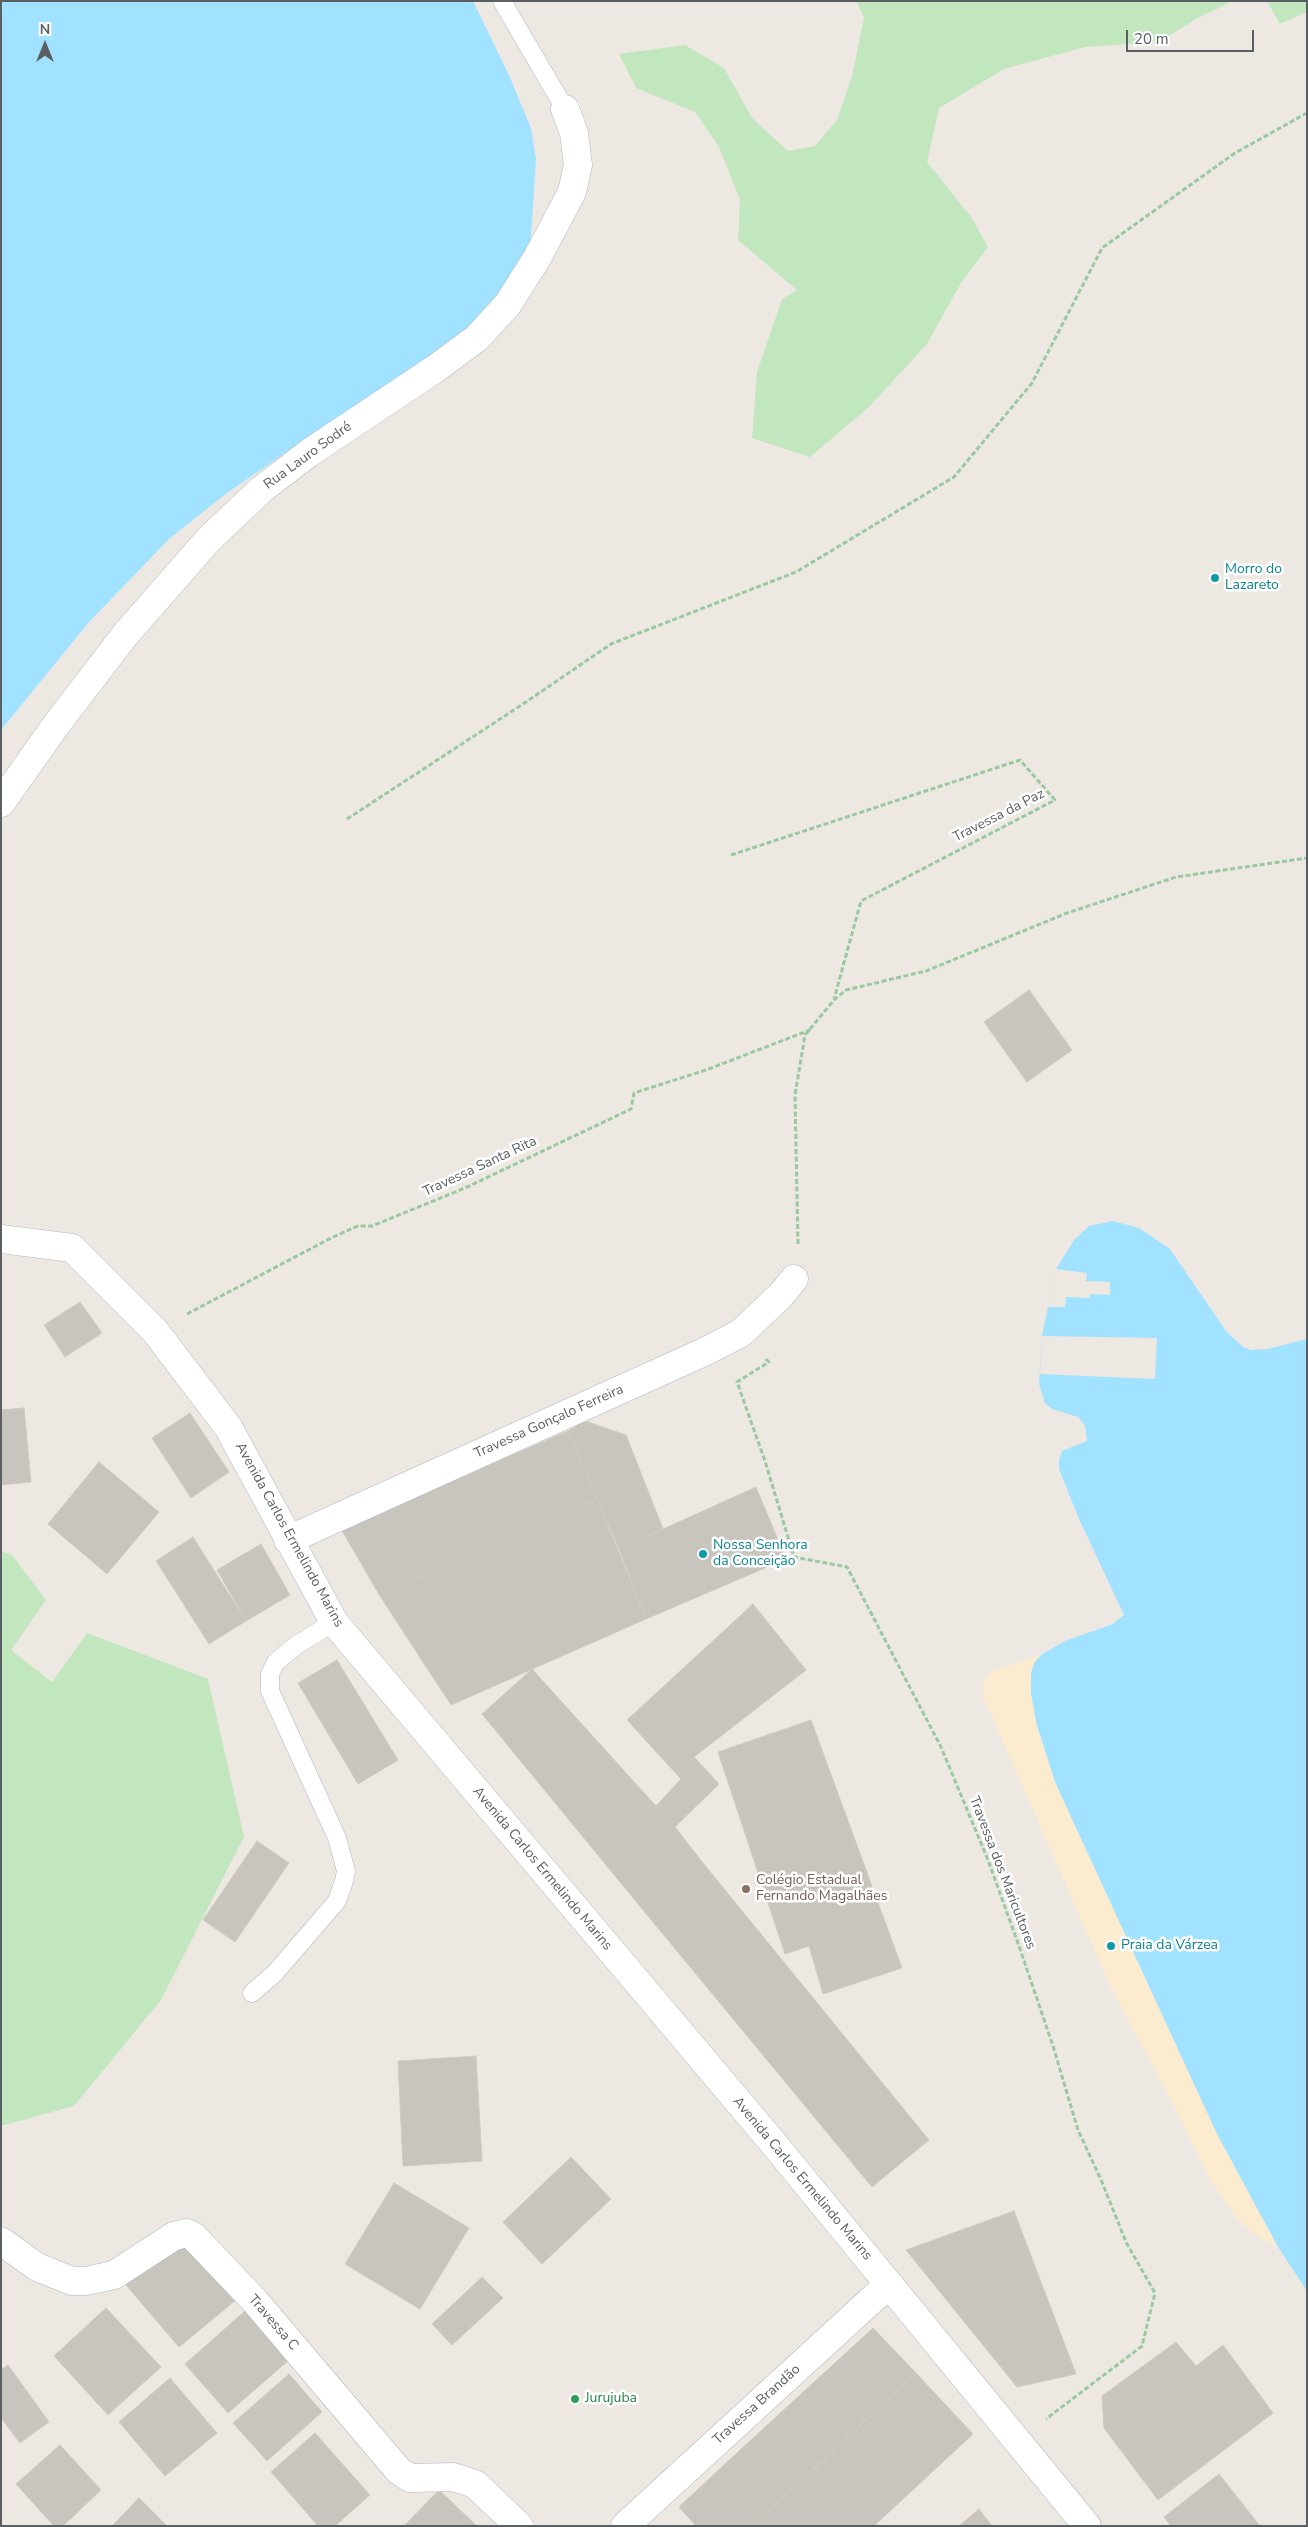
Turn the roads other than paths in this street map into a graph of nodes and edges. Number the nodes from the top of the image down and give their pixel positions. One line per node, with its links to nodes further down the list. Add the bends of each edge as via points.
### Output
1 (502, 1): 2 (lane)
2 (565, 109): 3 (street, Rua Lauro Sodré, via 574,133 575,184 508,304 477,338 294,464 262,488 209,538 125,635)
3 (1, 803)
4 (1, 1240): 6 (street, Avenida Carlos Ermelindo Marins, via 72,1248 155,1331 228,1427)
5 (794, 1279): 6 (street, Travessa Gonçalo Ferreira, via 742,1333)
6 (288, 1540): 7 (street, Avenida Carlos Ermelindo Marins)
7 (334, 1622): 8 (lane, via 276,1662 270,1674 270,1691 337,1838 346,1871 344,1881 337,1901 275,1972); 10 (street, Avenida Carlos Ermelindo Marins)
8 (252, 1993)
9 (1, 2241): 11 (street, Travessa C, via 37,2267 72,2281 86,2281 114,2275 174,2236 187,2233 193,2236 254,2300 399,2472 410,2478 453,2477 474,2484)
10 (889, 2284): 12 (street, Travessa Brandão); 13 (street, Avenida Carlos Ermelindo Marins)
11 (519, 2526)
12 (625, 2526)
13 (1087, 2526)

